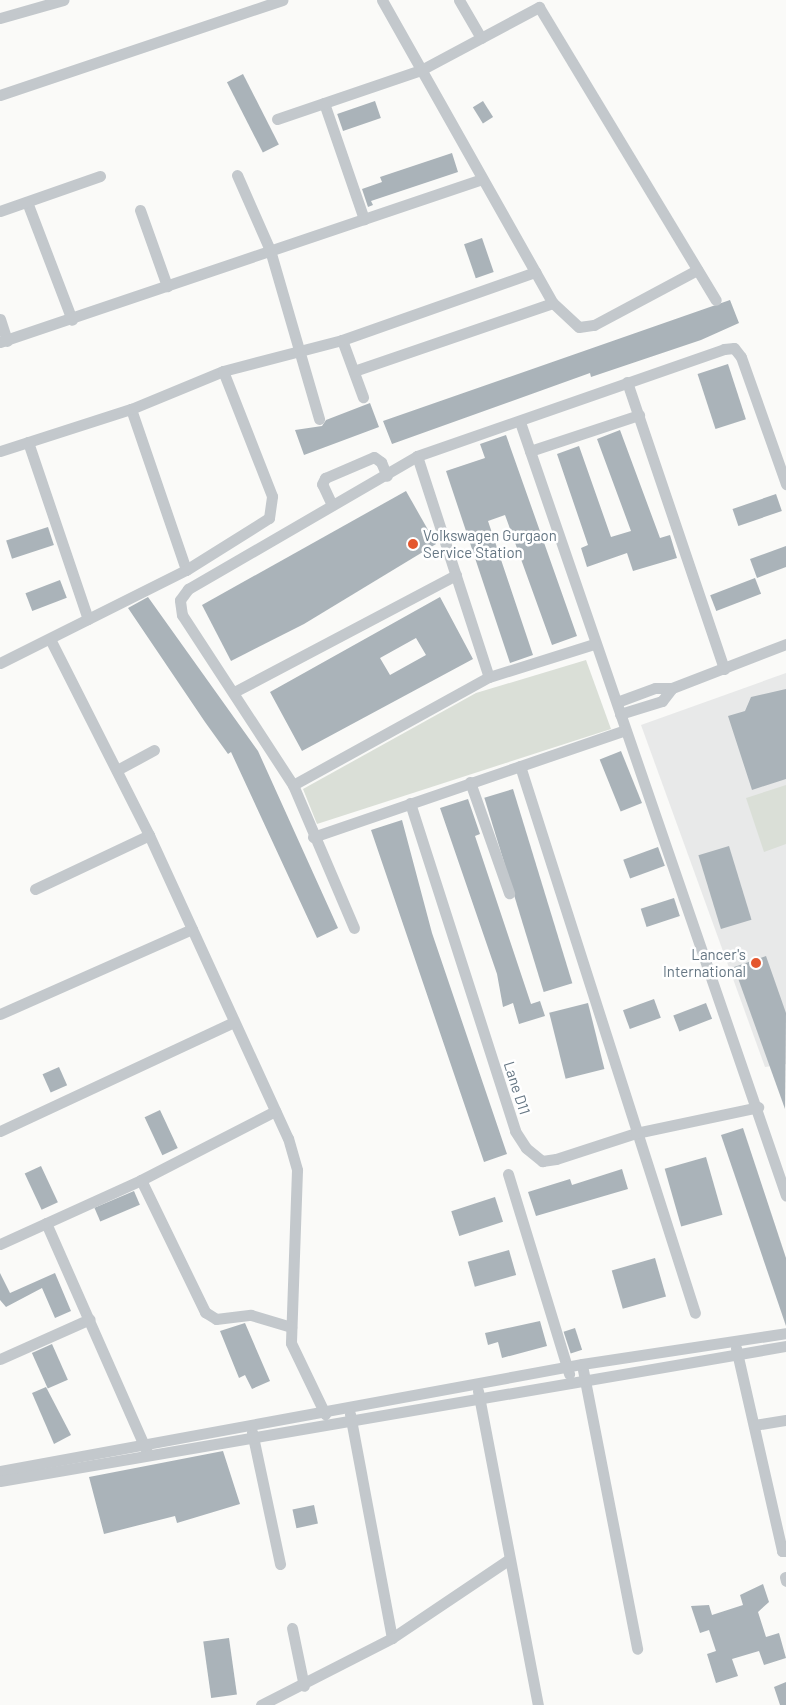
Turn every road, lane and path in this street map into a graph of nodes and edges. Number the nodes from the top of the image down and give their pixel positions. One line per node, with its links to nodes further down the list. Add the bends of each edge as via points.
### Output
1 (63, 0): 5 (street)
2 (282, 0): 8 (street)
3 (382, 0): 7 (street)
4 (459, 0): 6 (street)
5 (0, 18)
6 (481, 38): 7 (street); 19 (street, via 539,7)
7 (421, 70): 9 (street); 13 (street)
8 (0, 95)
9 (324, 103): 10 (street); 17 (street)
10 (276, 119)
11 (237, 175): 18 (street)
12 (100, 176): 14 (street)
13 (482, 179): 17 (street); 20 (street)
14 (26, 202): 16 (street); 25 (street)
15 (140, 210): 21 (street)
16 (0, 211)
17 (364, 219): 18 (street)
18 (270, 250): 21 (street); 28 (street)
19 (697, 270): 22 (street); 23 (street, via 594,325 579,327)
20 (535, 272): 23 (street); 26 (street)
21 (166, 286): 25 (street)
22 (716, 300)
23 (553, 303): 30 (street)
24 (0, 319): 27 (street)
25 (72, 320): 27 (street)
26 (342, 340): 28 (street); 30 (street)
27 (3, 342)
28 (300, 349): 29 (street); 35 (street)
29 (223, 371): 33 (street); 44 (street, via 273,507 269,518)
30 (354, 371): 32 (street)
31 (627, 382): 34 (street); 36 (street); 42 (street, via 734,348)
32 (363, 397)
33 (130, 409): 37 (street); 44 (street)
34 (639, 415): 39 (street); 51 (street)
35 (319, 419)
36 (520, 422): 39 (street); 40 (street)
37 (28, 442): 38 (street); 46 (street)
38 (0, 451)
39 (530, 451): 48 (street)
40 (416, 456): 41 (street); 45 (street)
41 (386, 476): 43 (street); 43 (street, via 382,462 374,457 325,478 322,484)
42 (786, 484)
43 (332, 505): 54 (street, via 188,589 180,600 182,615)
44 (186, 570): 46 (street)
45 (456, 574): 52 (street); 54 (street)
46 (88, 619): 47 (street)
47 (50, 639): 50 (street); 60 (street)
48 (594, 644): 52 (street); 55 (street)
49 (786, 644): 51 (street)
50 (0, 663)
51 (724, 669): 53 (street)
52 (489, 677): 62 (street)
53 (672, 688): 55 (street, via 655,688); 56 (street, via 662,701)
54 (234, 692): 62 (street)
55 (617, 702): 56 (street)
56 (620, 714): 57 (street)
57 (623, 731): 59 (street); 72 (street)
58 (154, 750): 60 (street)
59 (520, 766): 61 (street); 75 (street)
60 (117, 770): 64 (street)
61 (470, 782): 63 (street); 67 (street)
62 (293, 785): 65 (street)
63 (410, 802): 65 (street); 75 (street, Lane D11, via 515,1131 542,1161)
64 (148, 835): 66 (street); 69 (street)
65 (313, 837): 68 (street)
66 (35, 889)
67 (509, 893)
68 (354, 928)
69 (192, 929): 70 (street); 71 (street)
70 (0, 1014)
71 (234, 1022): 73 (street); 74 (street)
72 (758, 1107): 75 (street, Lane D11); 78 (street)
73 (275, 1111): 77 (street); 83 (street, via 297,1170)
74 (0, 1131)
75 (636, 1133): 81 (street)
76 (508, 1174): 90 (street)
77 (141, 1180): 79 (street); 83 (street, via 205,1312 216,1319 251,1315)
78 (786, 1196)
79 (46, 1223): 80 (street); 82 (street)
80 (0, 1244)
81 (694, 1313)
82 (90, 1319): 88 (street); 100 (street)
83 (291, 1327): 95 (street, via 296,1360)
84 (786, 1333): 85 (street)
85 (735, 1341): 87 (street); 89 (street)
86 (786, 1346): 87 (street)
87 (738, 1354): 91 (street); 98 (street)
88 (0, 1359)
89 (582, 1364): 90 (street); 91 (street)
90 (567, 1367): 92 (street); 93 (street)
91 (585, 1378): 92 (street); 108 (street)
92 (572, 1380): 94 (street)
93 (477, 1384): 94 (street); 96 (street)
94 (479, 1397): 96 (street); 104 (street)
95 (325, 1414): 96 (street); 99 (street)
96 (350, 1415): 99 (street); 107 (street)
97 (786, 1420): 98 (street)
98 (754, 1425): 103 (street, via 782,1551)
99 (252, 1434): 100 (street); 105 (street)
100 (147, 1451): 101 (street); 102 (street)
101 (0, 1471)
102 (0, 1481)
103 (786, 1551)
104 (508, 1560): 107 (street); 111 (street)
105 (280, 1564)
106 (292, 1628): 109 (street)
107 (392, 1638): 109 (street)
108 (637, 1649)
109 (304, 1686): 110 (street)
110 (261, 1705)
111 (538, 1705)

